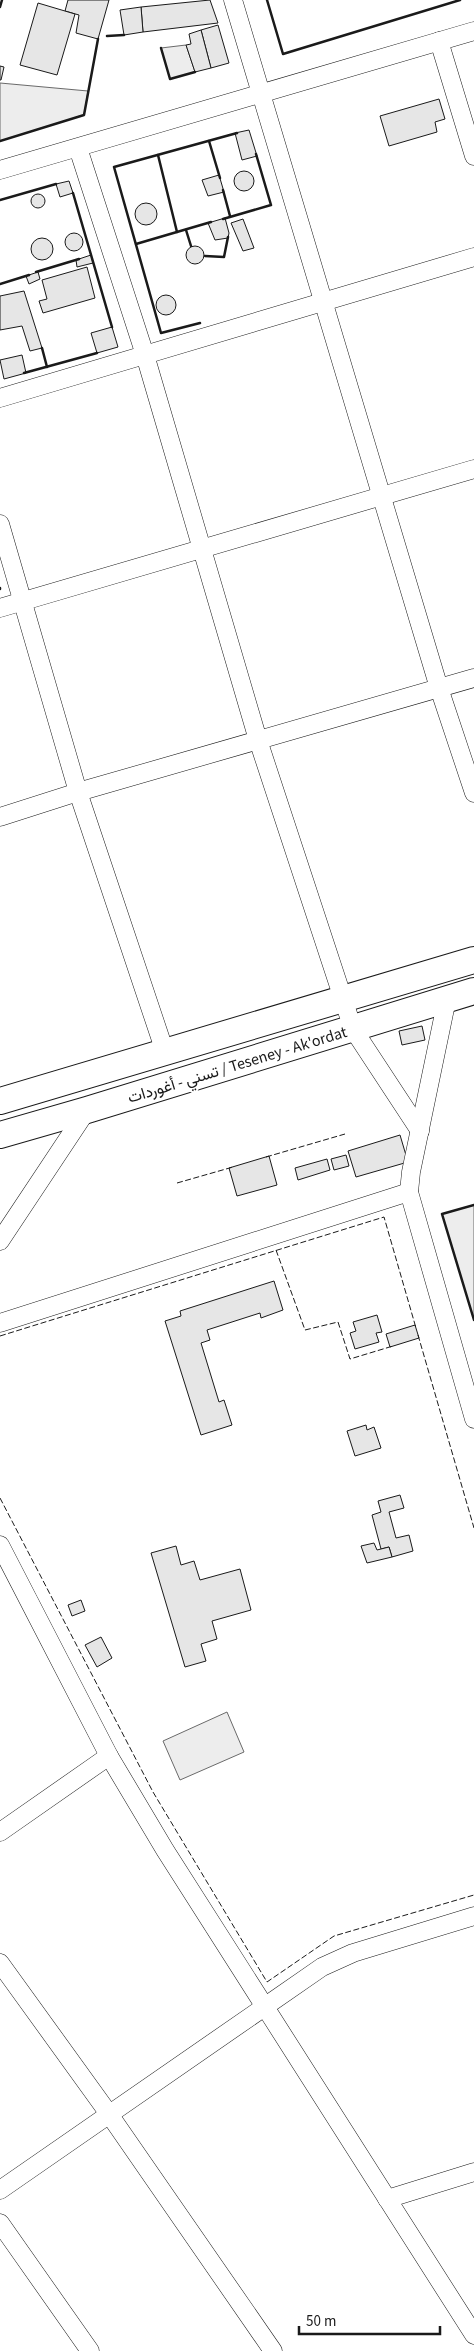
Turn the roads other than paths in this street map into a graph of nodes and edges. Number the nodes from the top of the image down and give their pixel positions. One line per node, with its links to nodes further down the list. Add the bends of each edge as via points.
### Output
1 (233, 0): 4 (street)
2 (474, 30): 3 (street)
3 (439, 42): 4 (street); 6 (street)
4 (260, 95): 5 (street); 9 (street)
5 (78, 148): 7 (street); 10 (street)
6 (474, 156)
7 (0, 170)
8 (474, 257): 9 (street)
9 (322, 302): 10 (street); 13 (street)
10 (145, 355): 11 (street); 15 (street)
11 (0, 398)
12 (474, 469): 13 (street)
13 (381, 496): 15 (street); 19 (street)
14 (0, 524): 16 (street)
15 (201, 549): 16 (street); 20 (street)
16 (23, 601): 17 (street); 21 (street)
17 (0, 608)
18 (474, 678): 19 (street)
19 (439, 688): 20 (street); 22 (street)
20 (258, 740): 21 (street); 26 (street)
21 (78, 792): 23 (street); 29 (street)
22 (474, 793)
23 (0, 818)
24 (474, 960): 26 (main road)
25 (474, 991): 27 (main road, تسني - أغوردات / Teseney - Ak'ordat)
26 (343, 998): 28 (street); 29 (main road)
27 (447, 999): 28 (main road, تسني - أغوردات / Teseney - Ak'ordat); 32 (street)
28 (353, 1029): 31 (main road, تسني - أغوردات / Teseney - Ak'ordat); 32 (street)
29 (165, 1052): 30 (main road)
30 (0, 1101)
31 (87, 1110): 33 (main road, تسني - أغوردات / Teseney - Ak'ordat); 35 (street)
32 (420, 1131): 34 (street)
33 (0, 1135)
34 (409, 1192): 36 (street); 37 (street)
35 (0, 1242)
36 (0, 1323)
37 (474, 1419)
38 (2, 1555): 39 (street)
39 (109, 1756): 40 (street); 43 (street)
40 (0, 1832)
41 (474, 1916): 43 (street, via 353,1953 322,1967)
42 (0, 1963): 44 (street)
43 (263, 2007): 44 (street); 47 (street)
44 (109, 2114): 46 (street); 51 (street)
45 (474, 2172): 47 (street)
46 (0, 2190)
47 (387, 2199): 49 (street)
48 (0, 2223): 50 (street)
49 (474, 2334)
50 (90, 2351)
51 (273, 2351)

